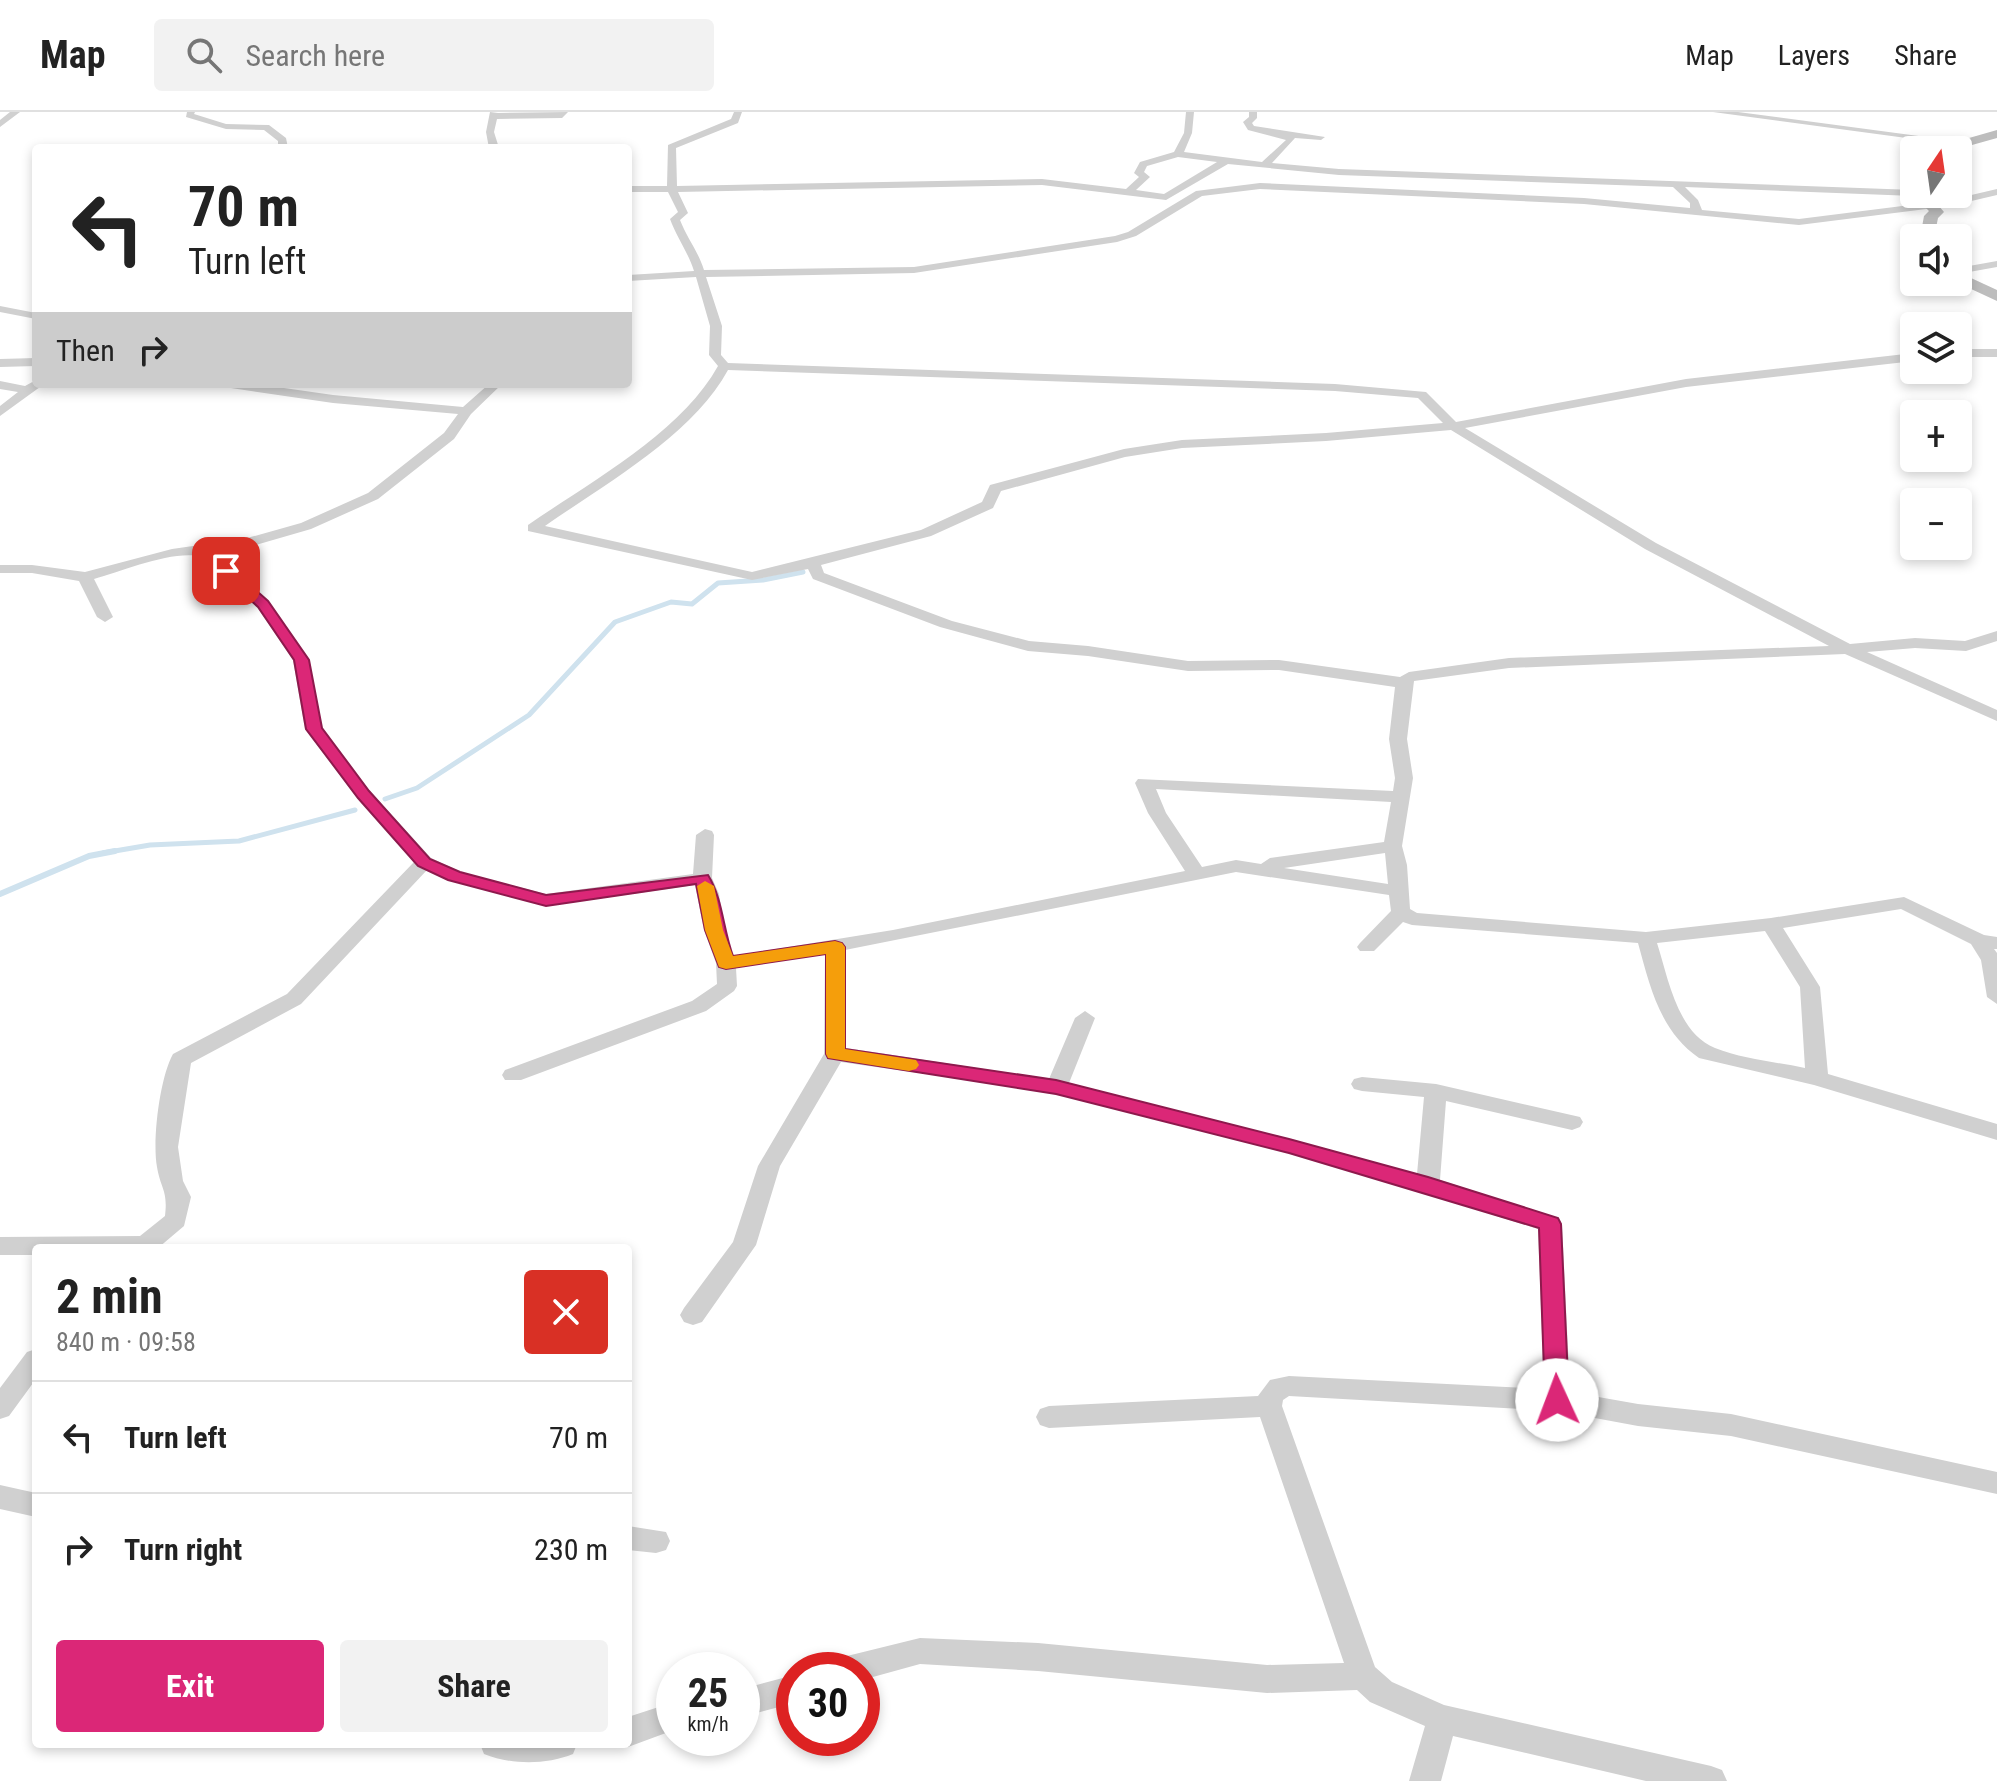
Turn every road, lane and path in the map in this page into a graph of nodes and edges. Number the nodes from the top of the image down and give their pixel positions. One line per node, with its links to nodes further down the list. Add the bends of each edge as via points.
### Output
1 (16, 112): 9 (street)
2 (191, 112): 14 (street, via 207,124 266,127)
3 (564, 112): 8 (street)
4 (738, 112): 22 (street, via 725,127 671,147)
5 (1190, 112): 17 (street)
6 (1253, 112): 11 (street, via 1247,122 1251,128)
7 (1717, 112): 13 (street)
8 (494, 114): 15 (street)
9 (0, 124)
10 (1997, 134): 16 (main road)
11 (1284, 135): 12 (street); 19 (street, via 1292,140)
12 (1321, 137)
13 (1900, 139)
14 (283, 144)
15 (493, 144)
16 (1972, 144)
17 (1178, 154): 18 (street); 25 (street, via 1143,164 1139,173 1145,177)
18 (1226, 161): 19 (street); 26 (street)
19 (1265, 164): 20 (street, via 1339,172)
20 (1676, 184): 23 (street); 34 (street)
21 (632, 189): 22 (street)
22 (672, 189): 25 (street, via 1042,182); 37 (street, via 683,213 675,217 680,233 692,248)
23 (1900, 192)
24 (1997, 192): 27 (street)
25 (1128, 193): 26 (street)
26 (1166, 197): 28 (street)
27 (1972, 197)
28 (1187, 199): 29 (street, via 1260,186); 37 (street, via 1117,239 992,260 914,270)
29 (1584, 201): 31 (street, via 1583,205 1706,222 1814,228); 34 (street)
30 (1908, 208): 34 (street, via 1811,222)
31 (1916, 208)
32 (1957, 208): 33 (street)
33 (1967, 210)
34 (1700, 213)
35 (1997, 264): 36 (street)
36 (1972, 270)
37 (701, 276): 38 (street); 48 (street, via 716,326 715,355)
38 (632, 278)
39 (1972, 282): 40 (main road)
40 (1997, 296)
41 (0, 309): 42 (street)
42 (32, 315)
43 (1972, 353): 44 (street)
44 (1997, 353)
45 (1900, 359): 55 (street, via 1686,383)
46 (32, 362): 47 (street)
47 (0, 363)
48 (724, 366): 55 (street, via 1159,378 1399,393 1422,395); 57 (street, via 681,418 644,450 533,528 752,576)
49 (0, 385): 50 (street)
50 (31, 387): 54 (street)
51 (258, 388): 53 (street)
52 (492, 388): 53 (street)
53 (466, 411): 56 (street, via 449,436 373,496 306,526)
54 (0, 412)
55 (1453, 426): 57 (street, via 1182,444 1124,453 995,488 988,505 926,533); 62 (street, via 1691,571)
56 (208, 554): 59 (street, via 172,553); 68 (street, via 263,604 301,660 314,729)
57 (813, 563): 63 (street, via 818,576 946,624 1028,646 1188,666 1279,665)
58 (0, 569): 59 (street)
59 (85, 577): 60 (street)
60 (105, 617)
61 (1997, 636): 62 (street, via 1966,646)
62 (1849, 648): 63 (street, via 1509,663 1409,677); 64 (street)
63 (1404, 683): 65 (street, via 1398,739)
64 (1997, 716)
65 (1401, 797): 67 (street); 70 (street, via 1144,783)
66 (705, 835): 71 (street)
67 (1393, 846): 69 (street); 72 (street)
68 (424, 862): 71 (street, via 454,876 546,900); 91 (street, via 294,999 181,1059 167,1133 179,1197 176,1220)
69 (1253, 866): 70 (street); 72 (street)
70 (1197, 875): 77 (street)
71 (702, 878): 79 (street)
72 (1398, 891): 73 (street)
73 (1401, 912): 75 (street, via 1412,919); 78 (street)
74 (1771, 924): 75 (street); 76 (street, via 1904,903); 84 (street, via 1810,987)
75 (1646, 938): 84 (street, via 1666,1006 1691,1042 1736,1062)
76 (1988, 942): 80 (street)
77 (835, 947): 79 (street); 82 (street)
78 (1367, 947)
79 (726, 963): 83 (street, via 727,986 699,1006)
80 (1997, 997)
81 (1085, 1018): 86 (street)
82 (835, 1054): 86 (street); 94 (street, via 769,1166 744,1245)
83 (513, 1075)
84 (1817, 1078): 89 (street)
85 (1362, 1084): 87 (street)
86 (1056, 1087): 90 (street)
87 (1436, 1091): 88 (street); 90 (street)
88 (1572, 1122)
89 (1997, 1132)
90 (1428, 1185): 96 (street, via 1550,1224)
91 (146, 1244)
92 (0, 1246): 93 (street)
93 (32, 1246)
94 (693, 1315)
95 (32, 1364): 98 (street)
96 (1557, 1400): 97 (street, via 1289,1386 1279,1387); 100 (street, via 1731,1425)
97 (1269, 1406): 99 (street); 104 (street)
98 (0, 1408)
99 (1049, 1417)
100 (1997, 1483)
101 (0, 1497): 102 (street)
102 (32, 1504)
103 (880, 1661): 104 (street, via 920,1651 1267,1679)
104 (1363, 1676): 105 (street, via 1381,1692)
105 (1442, 1719): 108 (street); 109 (street)
106 (656, 1722): 107 (street)
107 (632, 1731)
108 (1425, 1781)
109 (1711, 1781)

